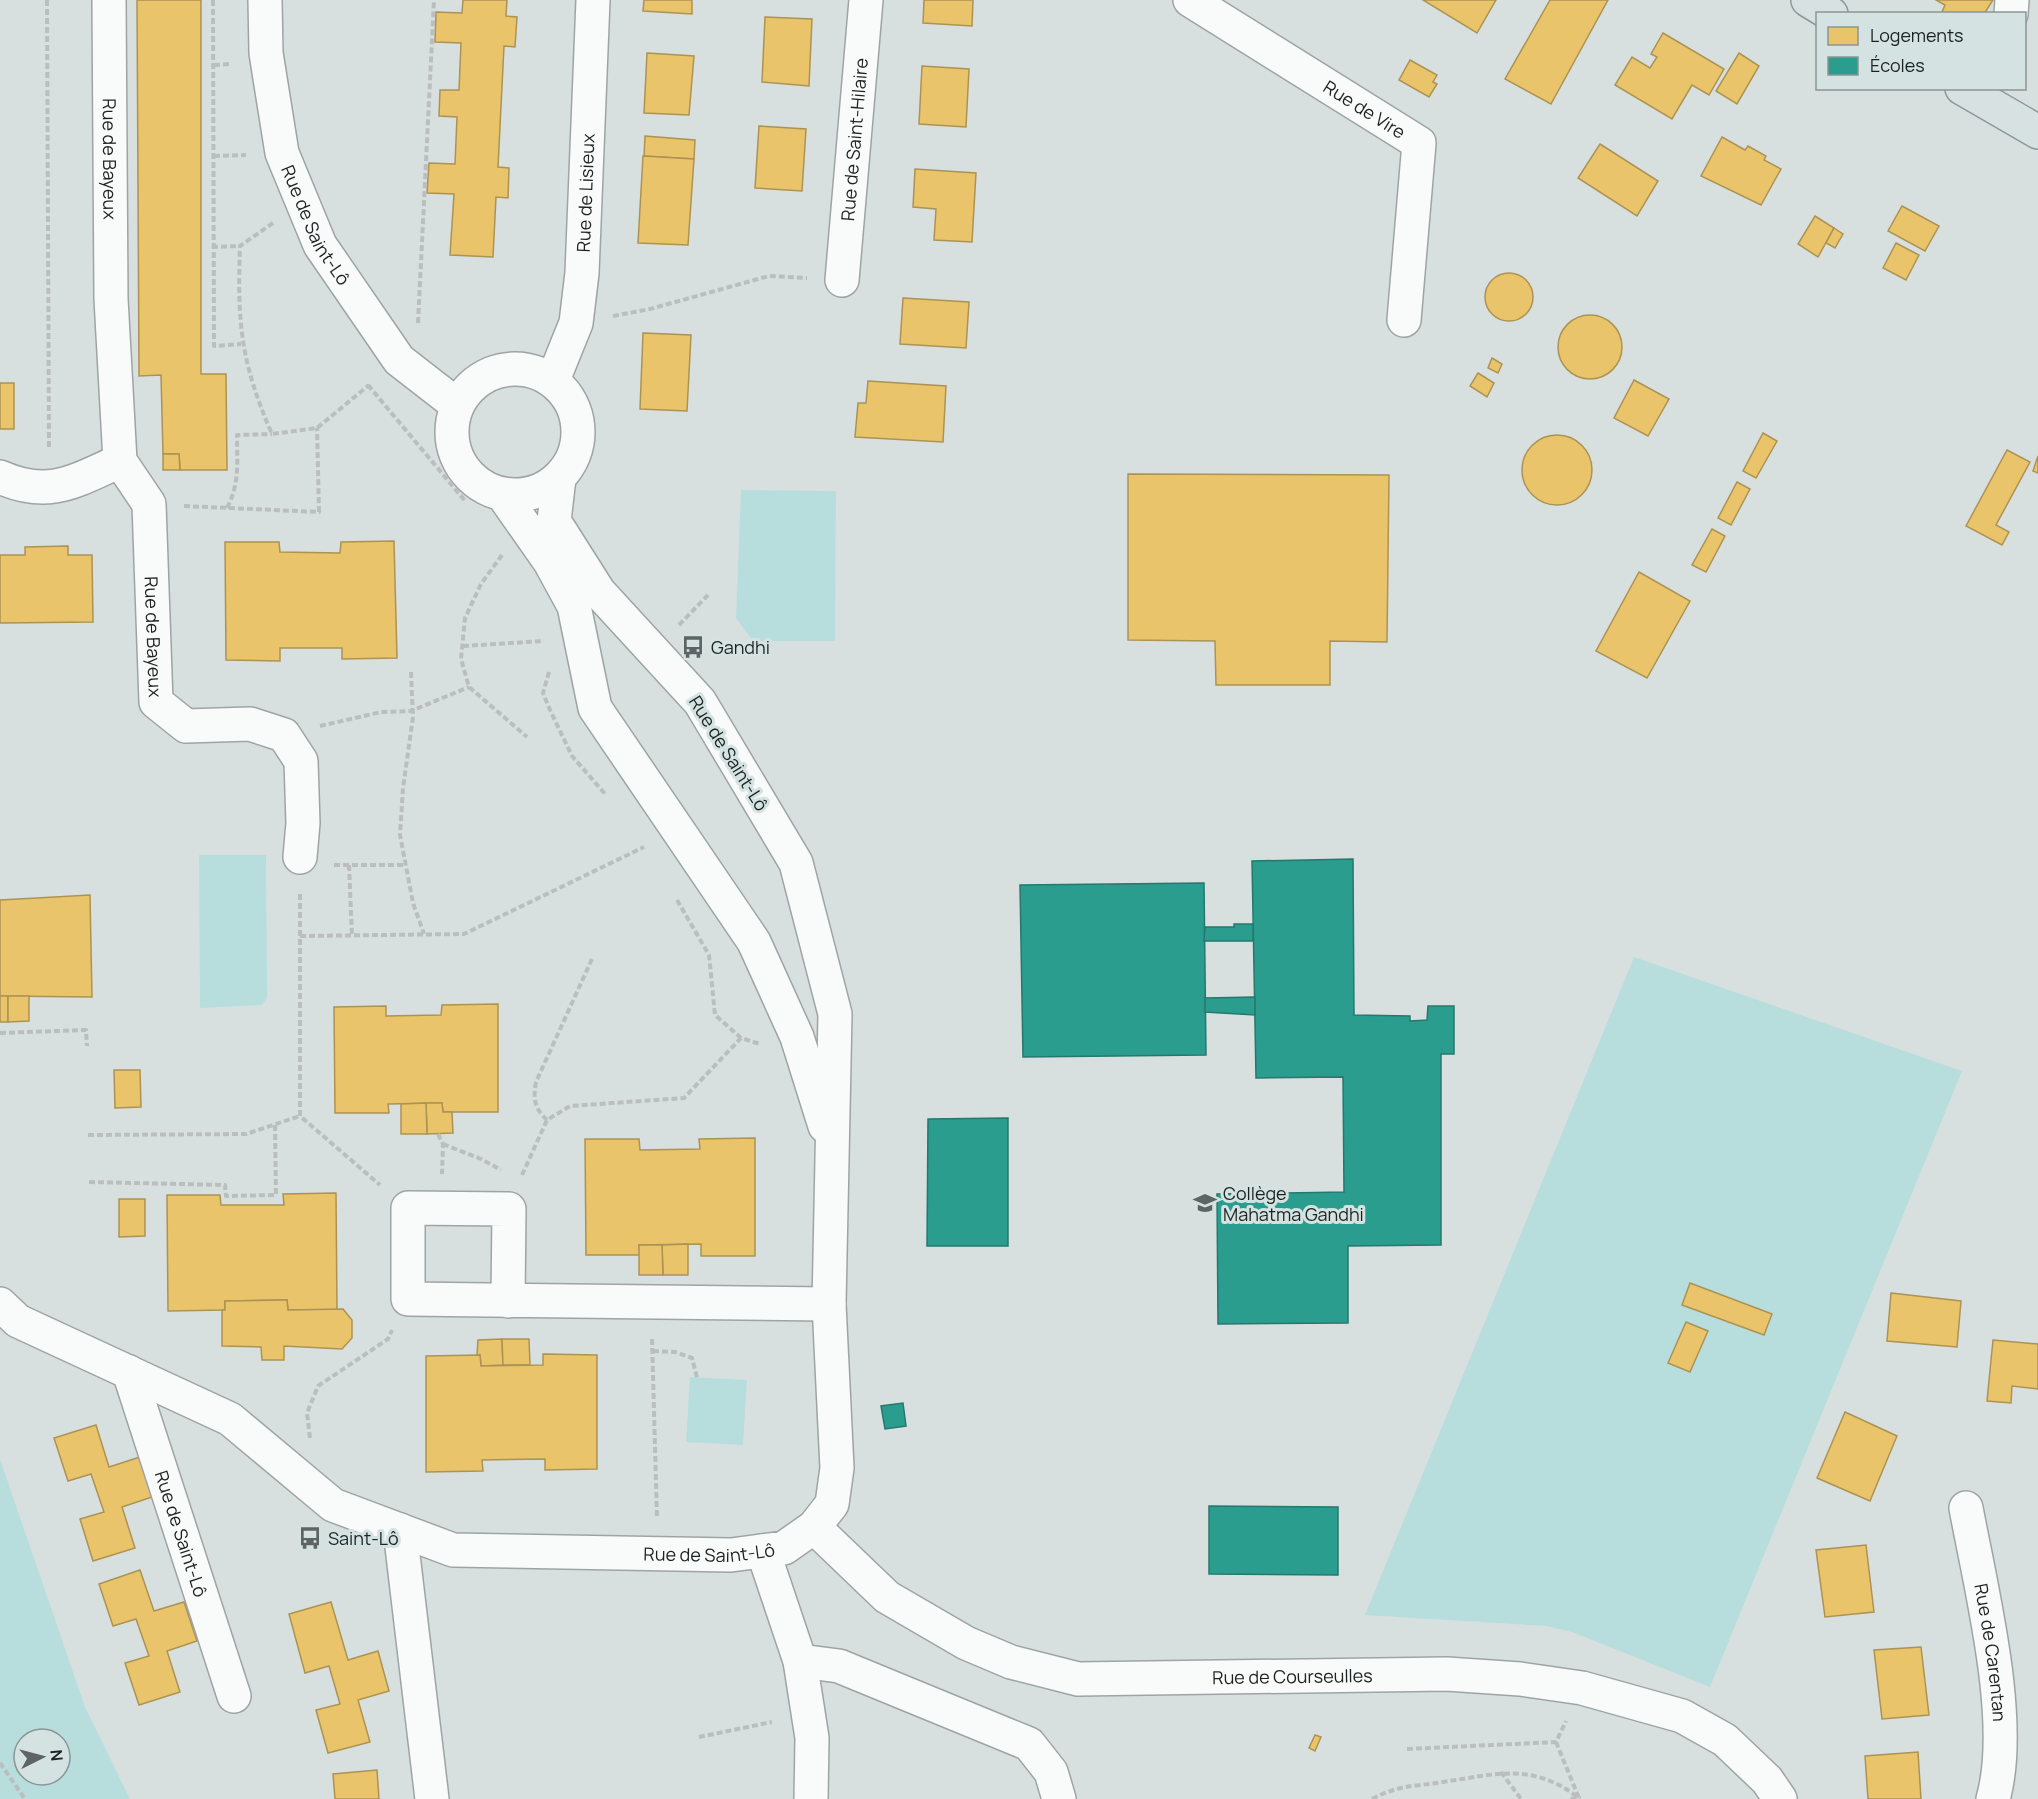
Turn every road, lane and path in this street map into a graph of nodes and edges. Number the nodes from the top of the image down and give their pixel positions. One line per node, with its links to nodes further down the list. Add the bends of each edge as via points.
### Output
1 (47, 0): 26 (path)
2 (109, 0): 23 (street, Rue de Bayeux, via 111,299)
3 (213, 0): 14 (path)
4 (266, 0): 20 (street, Rue de Saint-Lô, via 266,52 282,153 320,245 399,360)
5 (593, 0): 17 (street, Rue de Lisieux, via 582,273)
6 (866, 0): 15 (street, Rue de Saint-Hilaire)
7 (1190, 0): 16 (street, Rue de Vire, via 1419,143)
8 (1808, 0): 9 (main road)
9 (1828, 12)
10 (1970, 90): 11 (main road)
11 (1994, 96): 12 (main road)
12 (2038, 132)
13 (240, 246): 14 (path)
14 (212, 247): 18 (path, via 213,346)
15 (842, 280): 17 (path, via 769,276 650,309)
16 (1404, 320)
17 (576, 323): 19 (street, Rue de Lisieux)
18 (241, 344)
19 (553, 380): 20 (street, via 533,370 510,368 489,373 470,386); 25 (street, via 571,401 579,428 575,455)
20 (457, 405): 27 (street, via 452,443 459,461 485,488)
21 (317, 428): 29 (path, via 319,512)
22 (272, 434): 29 (path, via 237,435 239,474)
23 (120, 461): 26 (street); 28 (street)
24 (0, 477): 26 (street, via 17,485)
25 (560, 478): 27 (street, via 524,495); 47 (street, Rue de Saint-Lô, via 554,521 599,592 700,702 796,863)
26 (49, 489)
27 (503, 495): 48 (street, Rue de Saint-Lô, via 550,562 574,606 595,708 754,942)
28 (149, 504): 29 (path); 36 (street, Rue de Bayeux, via 156,702 186,726 250,724)
29 (227, 508)
30 (506, 550): 32 (path, via 481,584 465,618)
31 (556, 640): 32 (path)
32 (463, 646): 34 (path, via 461,659)
33 (411, 672): 35 (path)
34 (470, 687): 35 (path); 37 (path)
35 (411, 711): 36 (path, via 381,712); 42 (path, via 400,835)
36 (284, 735): 39 (street, via 301,761)
37 (527, 737)
38 (645, 846): 43 (path, via 464,934)
39 (300, 857): 44 (path)
40 (342, 865): 41 (path)
41 (350, 865): 42 (path); 45 (path)
42 (405, 865): 43 (path)
43 (424, 935): 45 (path)
44 (300, 936): 45 (path); 52 (path)
45 (352, 936)
46 (592, 959): 53 (path, via 536,1082 533,1098)
47 (821, 959): 48 (street, via 807,967); 57 (street, Rue de Saint-Lô, via 835,1014)
48 (767, 974): 57 (street, Rue de Saint-Lô, via 797,1037)
49 (0, 1033): 51 (path, via 86,1030)
50 (741, 1038): 53 (path, via 684,1098 570,1106)
51 (87, 1046)
52 (300, 1116): 54 (path); 60 (path)
53 (547, 1120): 59 (path)
54 (275, 1124): 55 (path, via 246,1134); 58 (path, via 276,1195 226,1196 225,1185)
55 (88, 1135)
56 (443, 1144): 59 (path, via 481,1159)
57 (834, 1153): 64 (street, Rue de Saint-Lô)
58 (88, 1182)
59 (514, 1195): 60 (street); 62 (street)
60 (408, 1208): 61 (street)
61 (408, 1299): 62 (street); 69 (path, via 388,1339 318,1386 308,1413 310,1442)
62 (508, 1301): 63 (street)
63 (651, 1302): 64 (street); 66 (path)
64 (829, 1304): 71 (street, Rue de Saint-Lô, via 837,1468 832,1504)
65 (0, 1305): 67 (street, Rue de Saint-Lô, via 18,1321)
66 (652, 1351): 68 (path, via 692,1358); 74 (path)
67 (129, 1372): 69 (street, Rue de Saint-Lô, via 230,1419); 77 (street, Rue de Saint-Lô)
68 (697, 1378)
69 (297, 1475): 72 (street, Rue de Saint-Lô, via 333,1505)
70 (1966, 1508): 93 (street, Rue de Carentan, via 2000,1721 1999,1779)
71 (814, 1527): 73 (street, Rue de Saint-Lô, via 784,1548); 76 (street, Rue de Courseulles, via 888,1597 966,1643 1011,1662 1078,1679 1447,1674 1520,1679)
72 (400, 1530): 74 (street, Rue de Saint-Lô, via 453,1550); 86 (street)
73 (764, 1551): 74 (street, Rue de Saint-Lô, via 731,1555); 75 (street)
74 (657, 1553)
75 (800, 1661): 78 (street); 88 (street, via 839,1666 1029,1744 1051,1772)
76 (1582, 1689): 80 (path); 92 (street, Rue de Courseulles, via 1682,1716 1725,1740 1767,1780)
77 (234, 1696)
78 (809, 1715): 79 (path); 87 (street)
79 (699, 1737)
80 (1556, 1742): 81 (path); 84 (path)
81 (1407, 1749)
82 (0, 1763): 85 (path)
83 (1500, 1772): 84 (path, via 1547,1779); 89 (path, via 1396,1787); 90 (path)
84 (1580, 1798): 91 (path)
85 (25, 1799)
86 (432, 1799)
87 (811, 1799)
88 (1059, 1799)
89 (1372, 1799)
90 (1521, 1799)
91 (1569, 1799)
92 (1780, 1799)
93 (1993, 1799)

